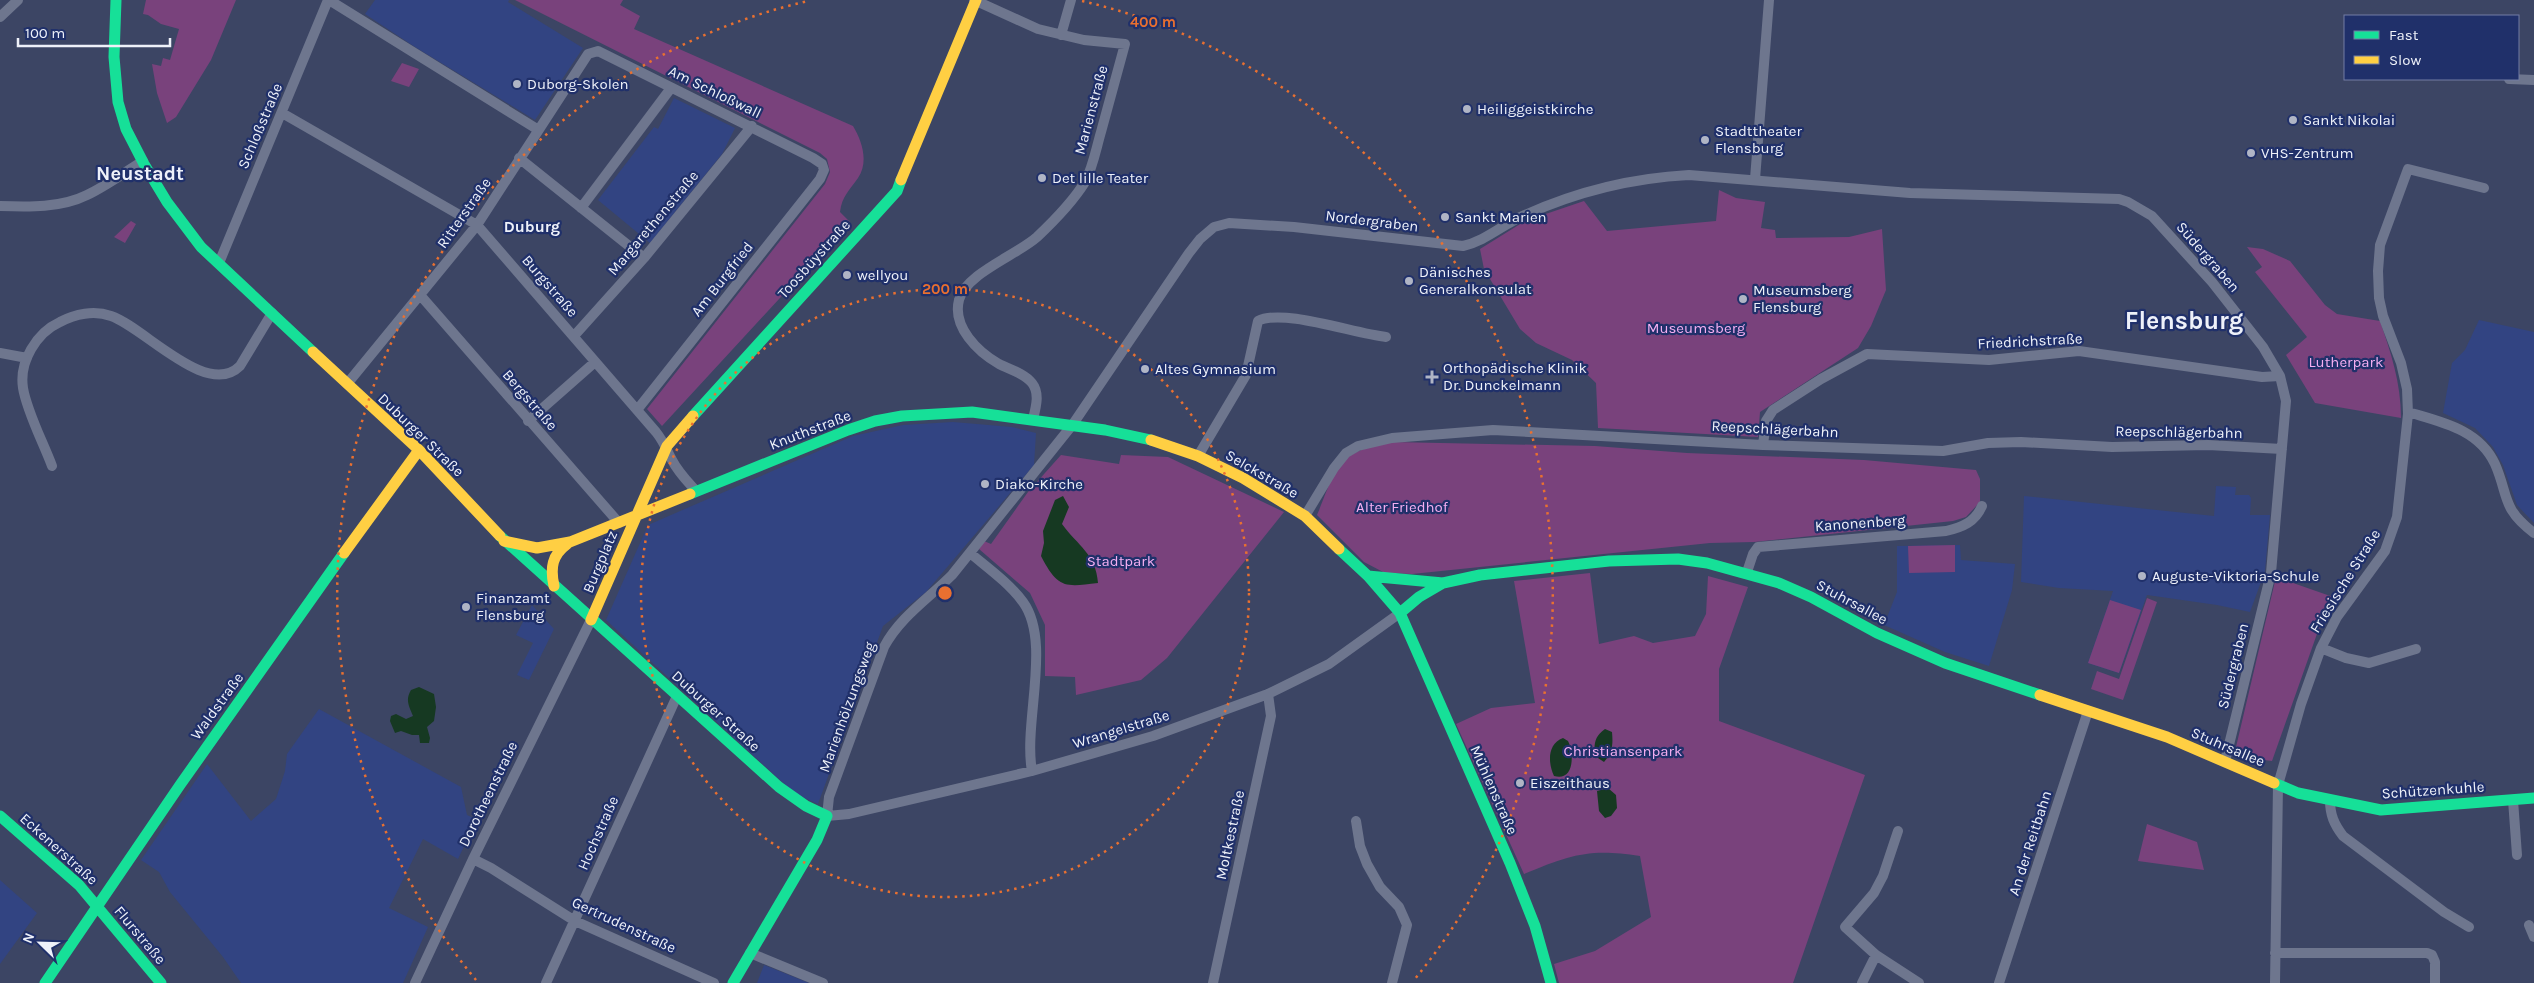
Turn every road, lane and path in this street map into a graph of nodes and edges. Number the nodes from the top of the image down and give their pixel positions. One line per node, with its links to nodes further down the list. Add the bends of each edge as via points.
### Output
1 (18, 0): 7 (street)
2 (116, 0): 17 (main road, Duburger Straße, via 120,114)
3 (329, 0): 13 (street, Schloßstraße); 15 (street)
4 (976, 0): 8 (street, via 1038,29); 41 (main road, Toosbüystraße, via 897,191)
5 (1071, 0): 8 (street)
6 (1769, 0): 19 (street)
7 (0, 17)
8 (1061, 34): 37 (street, Marienstraße, via 1125,44 1091,168 1064,210 1018,252 975,278 958,301 962,324 975,346 1032,383 1037,401)
9 (593, 51): 12 (street, Am Schloßwall); 15 (street, Ritterstraße)
10 (2519, 79): 11 (street)
11 (2534, 80)
12 (671, 88): 14 (street, Am Schloßwall); 22 (street)
13 (282, 113): 23 (street, Burgstraße); 25 (street, Schloßstraße)
14 (752, 126): 18 (street, Am Schloßwall); 24 (street, Margarethenstraße)
15 (537, 130): 16 (street, Ritterstraße)
16 (519, 158): 22 (street); 23 (street, Ritterstraße)
17 (143, 161): 21 (street, via 87,196 24,207); 25 (main road, Duburger Straße, via 188,232)
18 (822, 164): 35 (street, Am Burgfried, via 824,170 820,179)
19 (1756, 179): 33 (street, Südergraben, via 1910,193 2119,199 2128,202 2152,216 2212,282 2263,346); 39 (street, Nordergraben, via 1667,176 1584,192 1524,215 1463,246 1294,227 1229,223 1214,227 1189,253)
20 (2484, 188): 36 (street, Friesische Straße, via 2408,169 2380,245 2379,298 2401,363)
21 (0, 206)
22 (582, 208): 24 (street)
23 (477, 226): 26 (street, Ritterstraße); 28 (street, Burgstraße)
24 (644, 258): 28 (street, Margarethenstraße)
25 (218, 263): 27 (main road, Duburger Straße)
26 (421, 296): 34 (street, Ritterstraße); 38 (street, Bergstraße)
27 (272, 313): 31 (street, via 240,366 222,376 199,370 120,320 99,313 75,316 58,323 37,340); 34 (main road, Duburger Straße)
28 (574, 336): 32 (street, Burgstraße)
29 (1386, 337): 44 (street, via 1309,321 1265,318 1258,321 1246,375)
30 (0, 353): 31 (street)
31 (27, 358): 45 (street, via 23,388)
32 (595, 362): 35 (street, Burgstraße); 38 (street)
33 (2280, 376): 40 (street, Friedrichstraße, via 2262,378 2080,351 1989,360 1867,354 1821,378 1773,410 1766,421); 42 (street, Südergraben, via 2286,402)
34 (347, 384): 43 (main road, Duburger Straße)
35 (637, 410): 41 (street, Burgstraße)
36 (2408, 412): 51 (street, via 2451,424 2479,442 2495,464 2511,511); 61 (street, Friesische Straße, via 2397,517 2392,534 2376,564 2337,617)
37 (1033, 419): 39 (main road, Knuthstraße); 46 (main road, Knuthstraße, via 972,412 911,415 875,421)
38 (528, 421): 50 (street, Bergstraße)
39 (1073, 424): 44 (main road, Selckstraße, via 1150,440); 54 (street, Marienhölzungsweg)
40 (1763, 445): 42 (street, Reepschlägerbahn, via 1943,451 2021,442); 49 (street, Reepschlägerbahn, via 1502,430 1392,438 1368,442 1346,453)
41 (667, 446): 46 (street, via 682,476); 48 (main road, Toosbüystraße)
42 (2282, 449): 66 (street, Südergraben, via 2271,573)
43 (419, 450): 52 (main road, Duburger Straße); 78 (main road, Waldstraße)
44 (1198, 456): 49 (main road, Selckstraße, via 1243,478)
45 (52, 466)
46 (696, 491): 48 (main road, Knuthstraße)
47 (1982, 506): 55 (street, Kanonenberg, via 1968,524 1946,531 1764,545 1753,554)
48 (636, 516): 50 (main road, Knuthstraße); 60 (main road, Burgplatz)
49 (1304, 516): 56 (main road, Selckstraße)
50 (619, 522): 53 (main road, Knuthstraße)
51 (2534, 533)
52 (504, 541): 53 (main road, Knuthstraße, via 536,550); 58 (main road, Duburger Straße)
53 (570, 542): 58 (main road, Knuthstraße, via 554,556 551,575)
54 (970, 552): 67 (street, via 1013,591 1032,618 1036,645 1030,751); 73 (street, Marienhölzungsweg, via 931,596 892,631 829,797)
55 (1747, 572): 57 (main road, Stuhrsallee, via 1707,563 1650,559 1480,575); 65 (main road, Stuhrsallee, via 1811,597 1877,633 1945,663)
56 (1368, 576): 57 (main road); 59 (main road, Selckstraße)
57 (1443, 583): 59 (main road, Stuhrsallee)
58 (554, 586): 60 (main road, Duburger Straße)
59 (1400, 613): 63 (street, Wrangelstraße, via 1329,664); 95 (main road, Mühlenstraße, via 1510,863)
60 (591, 620): 64 (main road, Duburger Straße); 77 (street, Dorotheenstraße)
61 (2321, 648): 62 (street, via 2369,663); 68 (street, Friesische Straße)
62 (2416, 649)
63 (1268, 694): 67 (street, Wrangelstraße, via 1153,736); 93 (street, Moltkestraße, via 1271,716)
64 (677, 696): 73 (main road, Duburger Straße, via 779,788); 79 (street, Hochstraße)
65 (2088, 711): 66 (main road, Stuhrsallee, via 2167,737); 98 (street, An der Reitbahn)
66 (2225, 761): 68 (main road, Stuhrsallee)
67 (1032, 771): 73 (street, Wrangelstraße, via 849,814)
68 (2278, 785): 70 (main road, Schützenkuhle); 84 (street, Friesische Straße)
69 (2534, 798): 71 (main road, Schützenkuhle)
70 (2330, 800): 71 (main road, Schützenkuhle, via 2381,810 2403,810); 81 (street, via 2335,825 2343,836)
71 (2513, 800): 76 (street)
72 (0, 816): 78 (main road, Eckenerstraße, via 79,885)
73 (827, 816): 83 (main road, Marienhölzungsweg, via 817,840)
74 (1356, 821): 94 (street, via 1367,864 1407,925)
75 (1898, 831): 85 (street, via 1874,893 1845,927)
76 (2517, 855)
77 (473, 859): 79 (street, Gertrudenstraße); 88 (street, Dorotheenstraße)
78 (97, 906): 86 (main road, Waldstraße); 87 (main road, Flurstraße)
79 (575, 921): 89 (street, Hochstraße); 90 (street, Gertrudenstraße)
80 (2530, 926): 82 (street)
81 (2469, 927)
82 (2534, 937)
83 (750, 952): 91 (main road, Marienhölzungsweg); 92 (street)
84 (2275, 953): 99 (street, Friesische Straße); 100 (street, via 2427,953 2435,962)
85 (1876, 954): 96 (street); 97 (street)
86 (45, 983)
87 (161, 983)
88 (415, 983)
89 (546, 983)
90 (714, 983)
91 (733, 983)
92 (823, 983)
93 (1213, 983)
94 (1392, 983)
95 (1551, 983)
96 (1862, 983)
97 (1919, 983)
98 (1999, 983)
99 (2275, 983)
100 (2435, 983)

